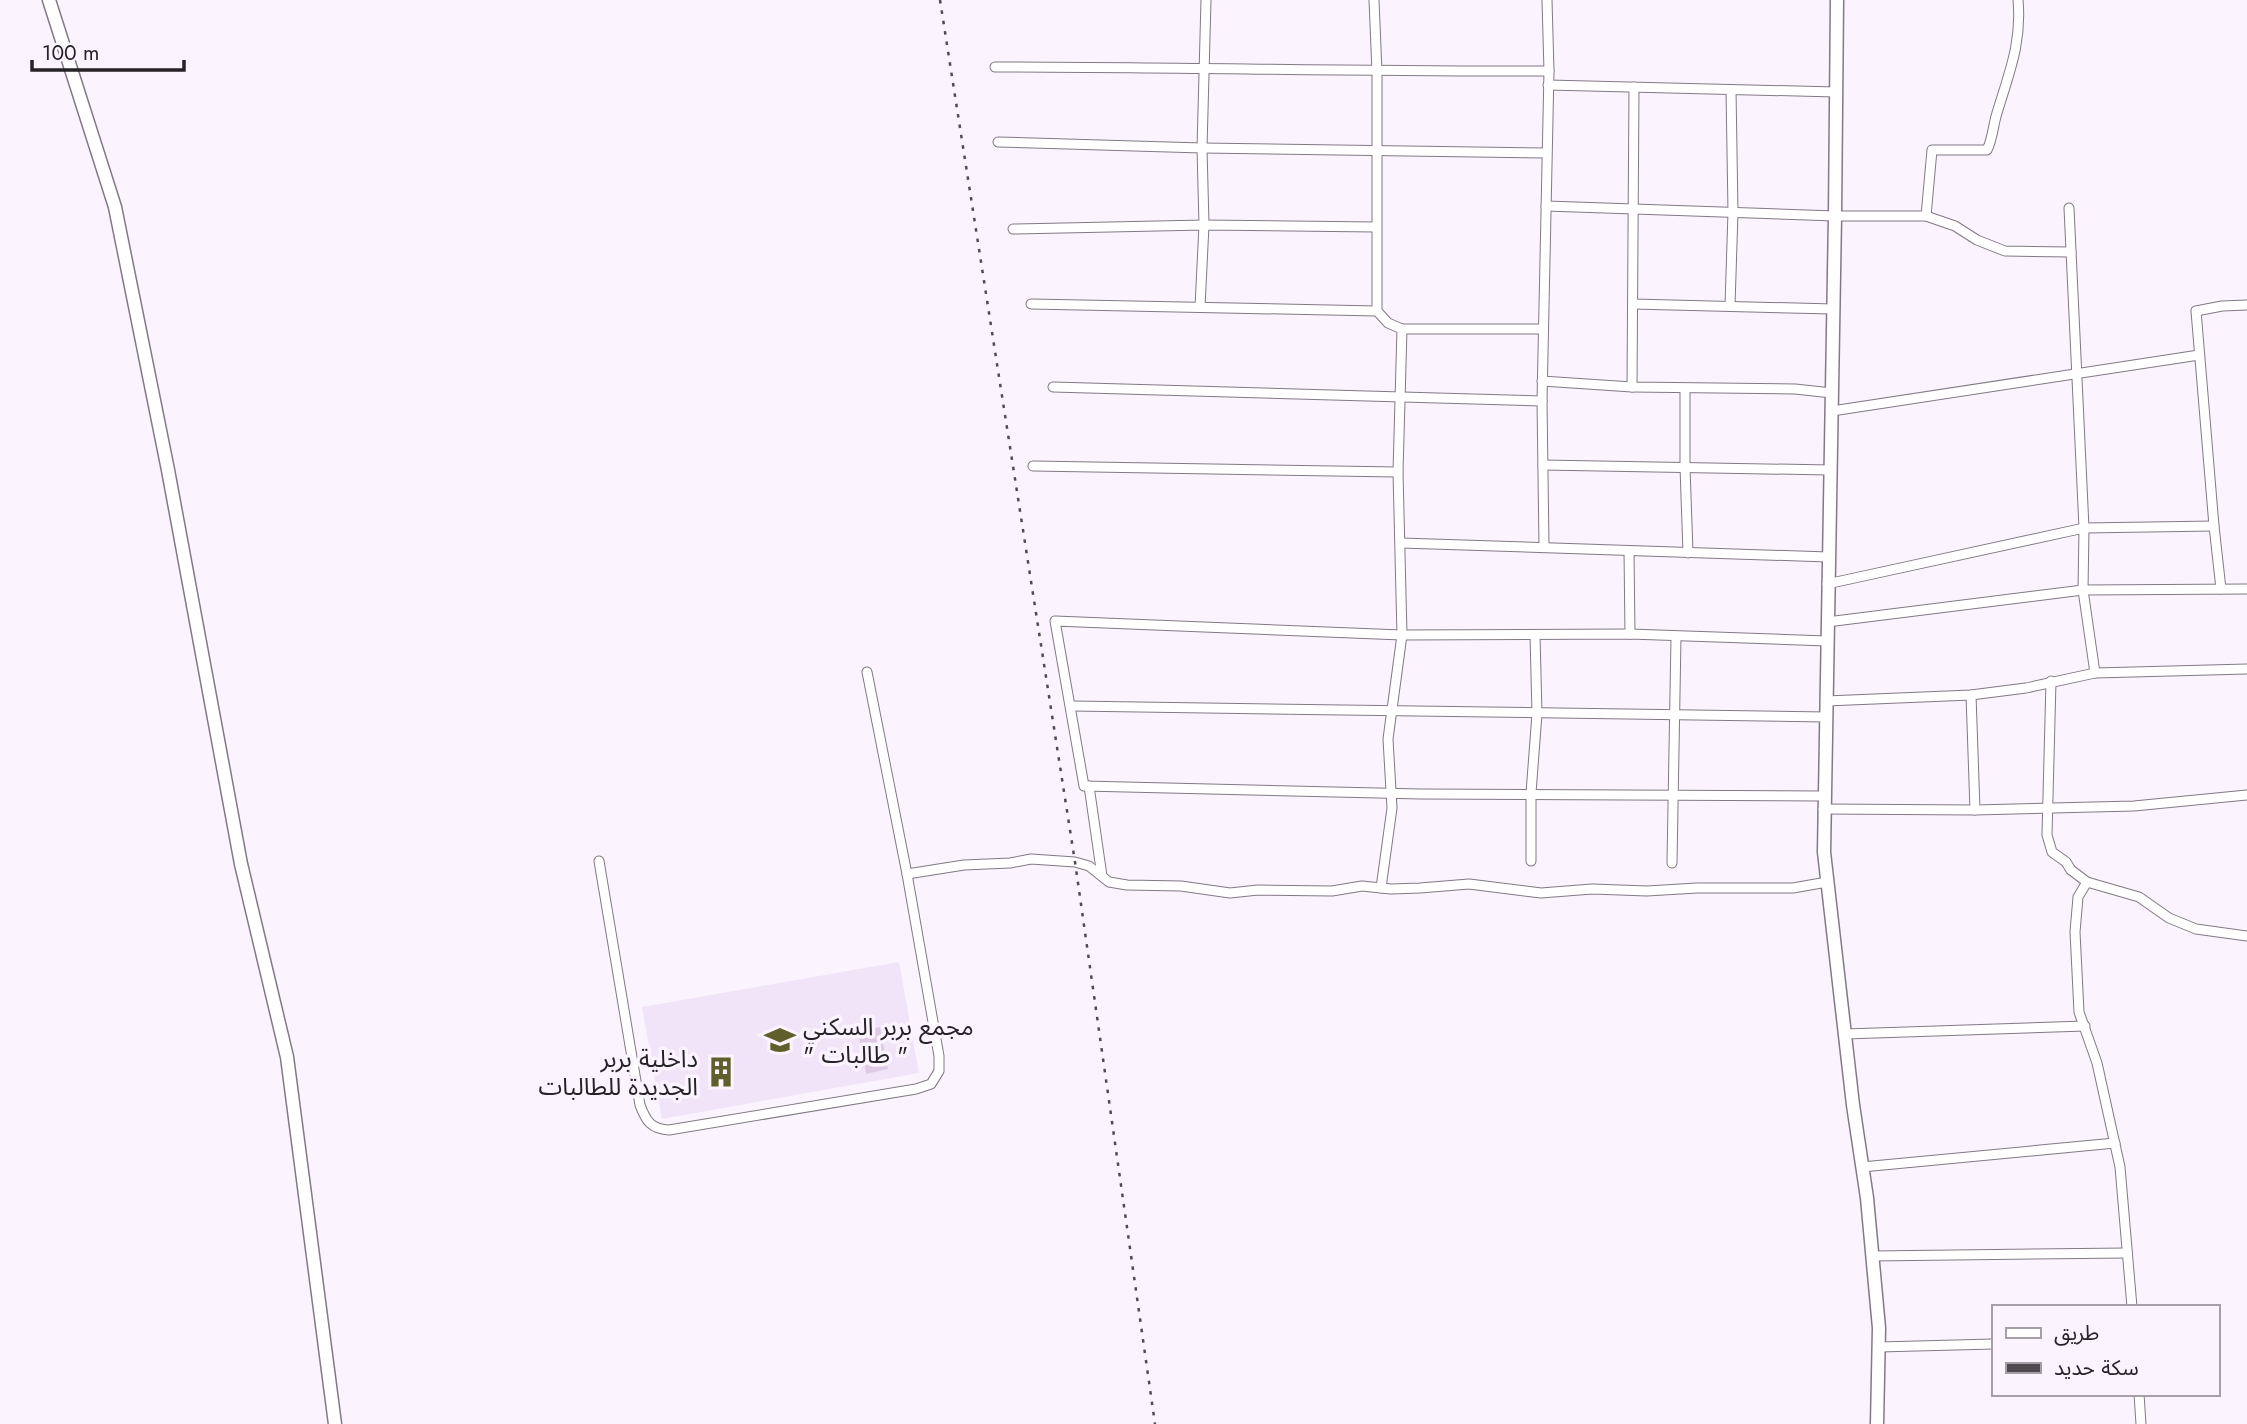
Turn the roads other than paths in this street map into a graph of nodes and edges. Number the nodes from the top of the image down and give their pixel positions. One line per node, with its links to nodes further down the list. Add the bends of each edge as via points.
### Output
1 (49, 0): 109 (street, via 116,207 241,864 287,1057)
2 (1206, 0): 8 (street)
3 (1374, 0): 10 (street)
4 (1547, 0): 9 (street)
5 (1837, 0): 14 (street)
6 (2018, 0): 24 (street, via 2018,46 1992,141 1987,150 1932,150)
7 (995, 67): 8 (street)
8 (1205, 67): 10 (street); 16 (street)
9 (1549, 71): 10 (street); 11 (street)
10 (1377, 72): 17 (street)
11 (1548, 85): 12 (street); 18 (street)
12 (1634, 87): 13 (street); 20 (street)
13 (1731, 90): 14 (street); 22 (street)
14 (1836, 92): 23 (street)
15 (999, 142): 16 (street)
16 (1202, 148): 17 (street); 25 (street)
17 (1376, 150): 18 (street); 26 (street)
18 (1546, 153): 19 (street)
19 (1546, 206): 20 (street); 37 (street)
20 (1632, 208): 22 (street); 30 (street)
21 (2069, 208): 28 (street)
22 (1733, 212): 23 (street); 32 (street)
23 (1835, 216): 24 (street); 34 (street)
24 (1926, 216): 28 (street, via 2005,251)
25 (1204, 225): 26 (street); 27 (street); 33 (street)
26 (1376, 227): 35 (street)
27 (1013, 229)
28 (2071, 252): 39 (street)
29 (1031, 304): 33 (street)
30 (1633, 304): 32 (street); 42 (street)
31 (2247, 305): 38 (street, via 2196,311)
32 (1730, 306): 34 (street)
33 (1200, 307): 35 (street)
34 (1833, 309): 44 (street)
35 (1377, 311): 36 (street)
36 (1402, 329): 37 (street); 45 (street)
37 (1544, 329): 40 (street)
38 (2199, 355): 39 (street); 53 (street)
39 (2077, 375): 47 (street); 54 (street)
40 (1542, 381): 42 (street); 46 (street)
41 (1053, 387): 45 (street)
42 (1632, 387): 43 (street)
43 (1685, 389): 44 (street); 50 (street)
44 (1832, 393): 47 (street)
45 (1402, 397): 46 (street); 52 (street)
46 (1542, 401): 48 (street)
47 (1832, 411): 51 (street)
48 (1543, 465): 50 (street); 56 (street)
49 (1033, 466): 52 (street)
50 (1685, 467): 51 (street); 58 (street)
51 (1830, 470): 59 (street)
52 (1398, 472): 55 (street)
53 (2214, 526): 54 (street); 61 (street)
54 (2084, 528): 60 (street); 63 (street)
55 (1401, 543): 56 (street); 66 (street)
56 (1544, 547): 57 (street)
57 (1629, 551): 58 (street); 65 (street)
58 (1688, 553): 59 (street)
59 (1828, 556): 60 (street)
60 (1828, 584): 64 (street)
61 (2221, 589): 62 (street); 63 (street)
62 (2247, 589)
63 (2083, 590): 64 (street); 72 (street)
64 (1828, 622): 69 (street)
65 (1630, 634): 67 (street); 68 (street)
66 (1402, 635): 67 (street); 76 (street, via 1055,621); 77 (street)
67 (1535, 635): 78 (street)
68 (1676, 637): 69 (street); 79 (street)
69 (1827, 641): 75 (street)
70 (2247, 669): 72 (street)
71 (867, 672): 93 (street)
72 (2095, 673): 73 (street)
73 (2051, 681): 74 (street); 87 (street)
74 (1971, 695): 75 (street); 89 (street)
75 (1826, 701): 80 (street)
76 (1072, 706): 77 (street); 81 (street, via 1084,786)
77 (1391, 712): 78 (street); 82 (street)
78 (1536, 714): 79 (street); 83 (street)
79 (1675, 716): 80 (street); 84 (street)
80 (1826, 718): 86 (street)
81 (1089, 786): 82 (street); 94 (street)
82 (1391, 793): 83 (street); 97 (street)
83 (1531, 793): 84 (street); 91 (street)
84 (1672, 794): 86 (street); 92 (street)
85 (2247, 795): 87 (street, via 2134,806)
86 (1824, 796): 88 (street)
87 (2049, 807): 89 (street); 96 (street, via 2047,835 2052,852)
88 (1823, 810): 89 (street); 95 (street)
89 (1975, 810)
90 (599, 861): 93 (street, via 640,1105 646,1121 669,1130 931,1084 939,1071 939,1056)
91 (1531, 861)
92 (1672, 863)
93 (907, 874): 94 (street, via 1031,859 1075,862)
94 (1102, 876): 97 (street, via 1127,886 1181,886 1230,893)
95 (1827, 882): 97 (street, via 1793,888 1541,893 1469,884); 100 (street)
96 (2087, 882): 98 (street, via 2139,897 2169,918 2196,929); 99 (street, via 2078,897 2075,932 2079,1012)
97 (1381, 888)
98 (2247, 936)
99 (2085, 1026): 100 (street); 101 (street)
100 (1845, 1034): 102 (street)
101 (2115, 1143): 102 (street); 103 (street)
102 (1862, 1167): 104 (street)
103 (2127, 1253): 104 (street); 105 (street)
104 (1872, 1256): 107 (street)
105 (2132, 1305)
106 (1992, 1344): 107 (street)
107 (1879, 1347): 110 (street)
108 (2139, 1396): 111 (street)
109 (335, 1424)
110 (1877, 1424)
111 (2141, 1424)

